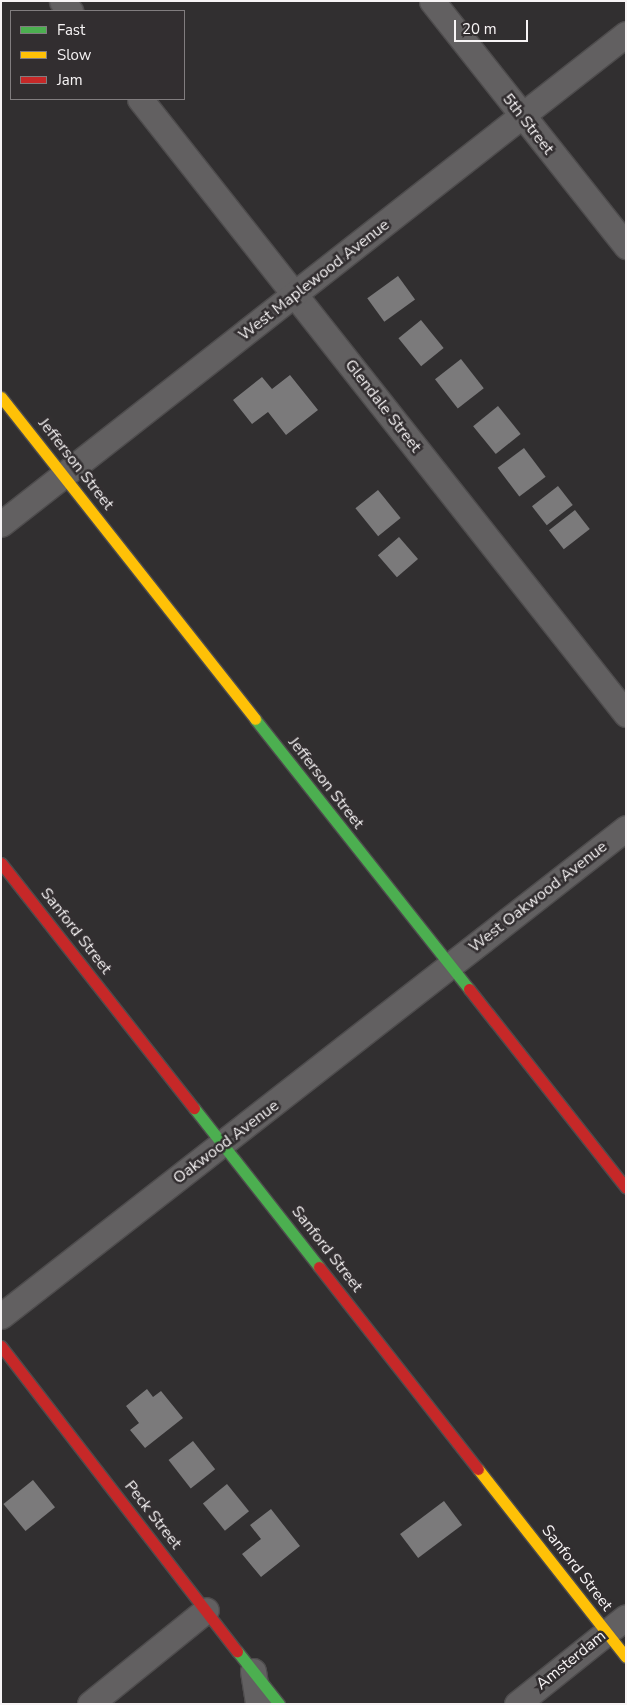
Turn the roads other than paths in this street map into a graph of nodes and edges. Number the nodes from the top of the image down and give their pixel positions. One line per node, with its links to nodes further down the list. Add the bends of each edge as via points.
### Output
1 (432, 1): 4 (street, 5th Street)
2 (626, 34): 4 (street, West Maplewood Avenue)
3 (141, 100): 6 (street, Glendale Street)
4 (522, 116): 5 (street, 5th Street); 6 (street, West Maplewood Avenue)
5 (626, 246)
6 (296, 294): 8 (street, West Maplewood Avenue); 10 (street, Glendale Street)
7 (1, 397): 8 (street, Jefferson Street)
8 (64, 475): 9 (street, West Maplewood Avenue); 13 (street, Jefferson Street)
9 (1, 524)
10 (626, 714)
11 (626, 828): 13 (street, West Oakwood Avenue)
12 (1, 863): 14 (street, Sanford Street)
13 (450, 966): 14 (street, Oakwood Avenue); 15 (street, Jefferson Street)
14 (225, 1145): 16 (street, Oakwood Avenue); 20 (street, Sanford Street)
15 (626, 1188)
16 (1, 1316)
17 (1, 1346): 18 (street, Peck Street)
18 (206, 1610): 22 (street, Peck Street); 23 (street)
19 (626, 1617): 20 (street, Amsterdam)
20 (606, 1632): 21 (street, Sanford Street); 26 (street, Amsterdam)
21 (626, 1657)
22 (253, 1671): 24 (street); 25 (street, Peck Street)
23 (90, 1704)
24 (258, 1704)
25 (279, 1704)
26 (517, 1704)

